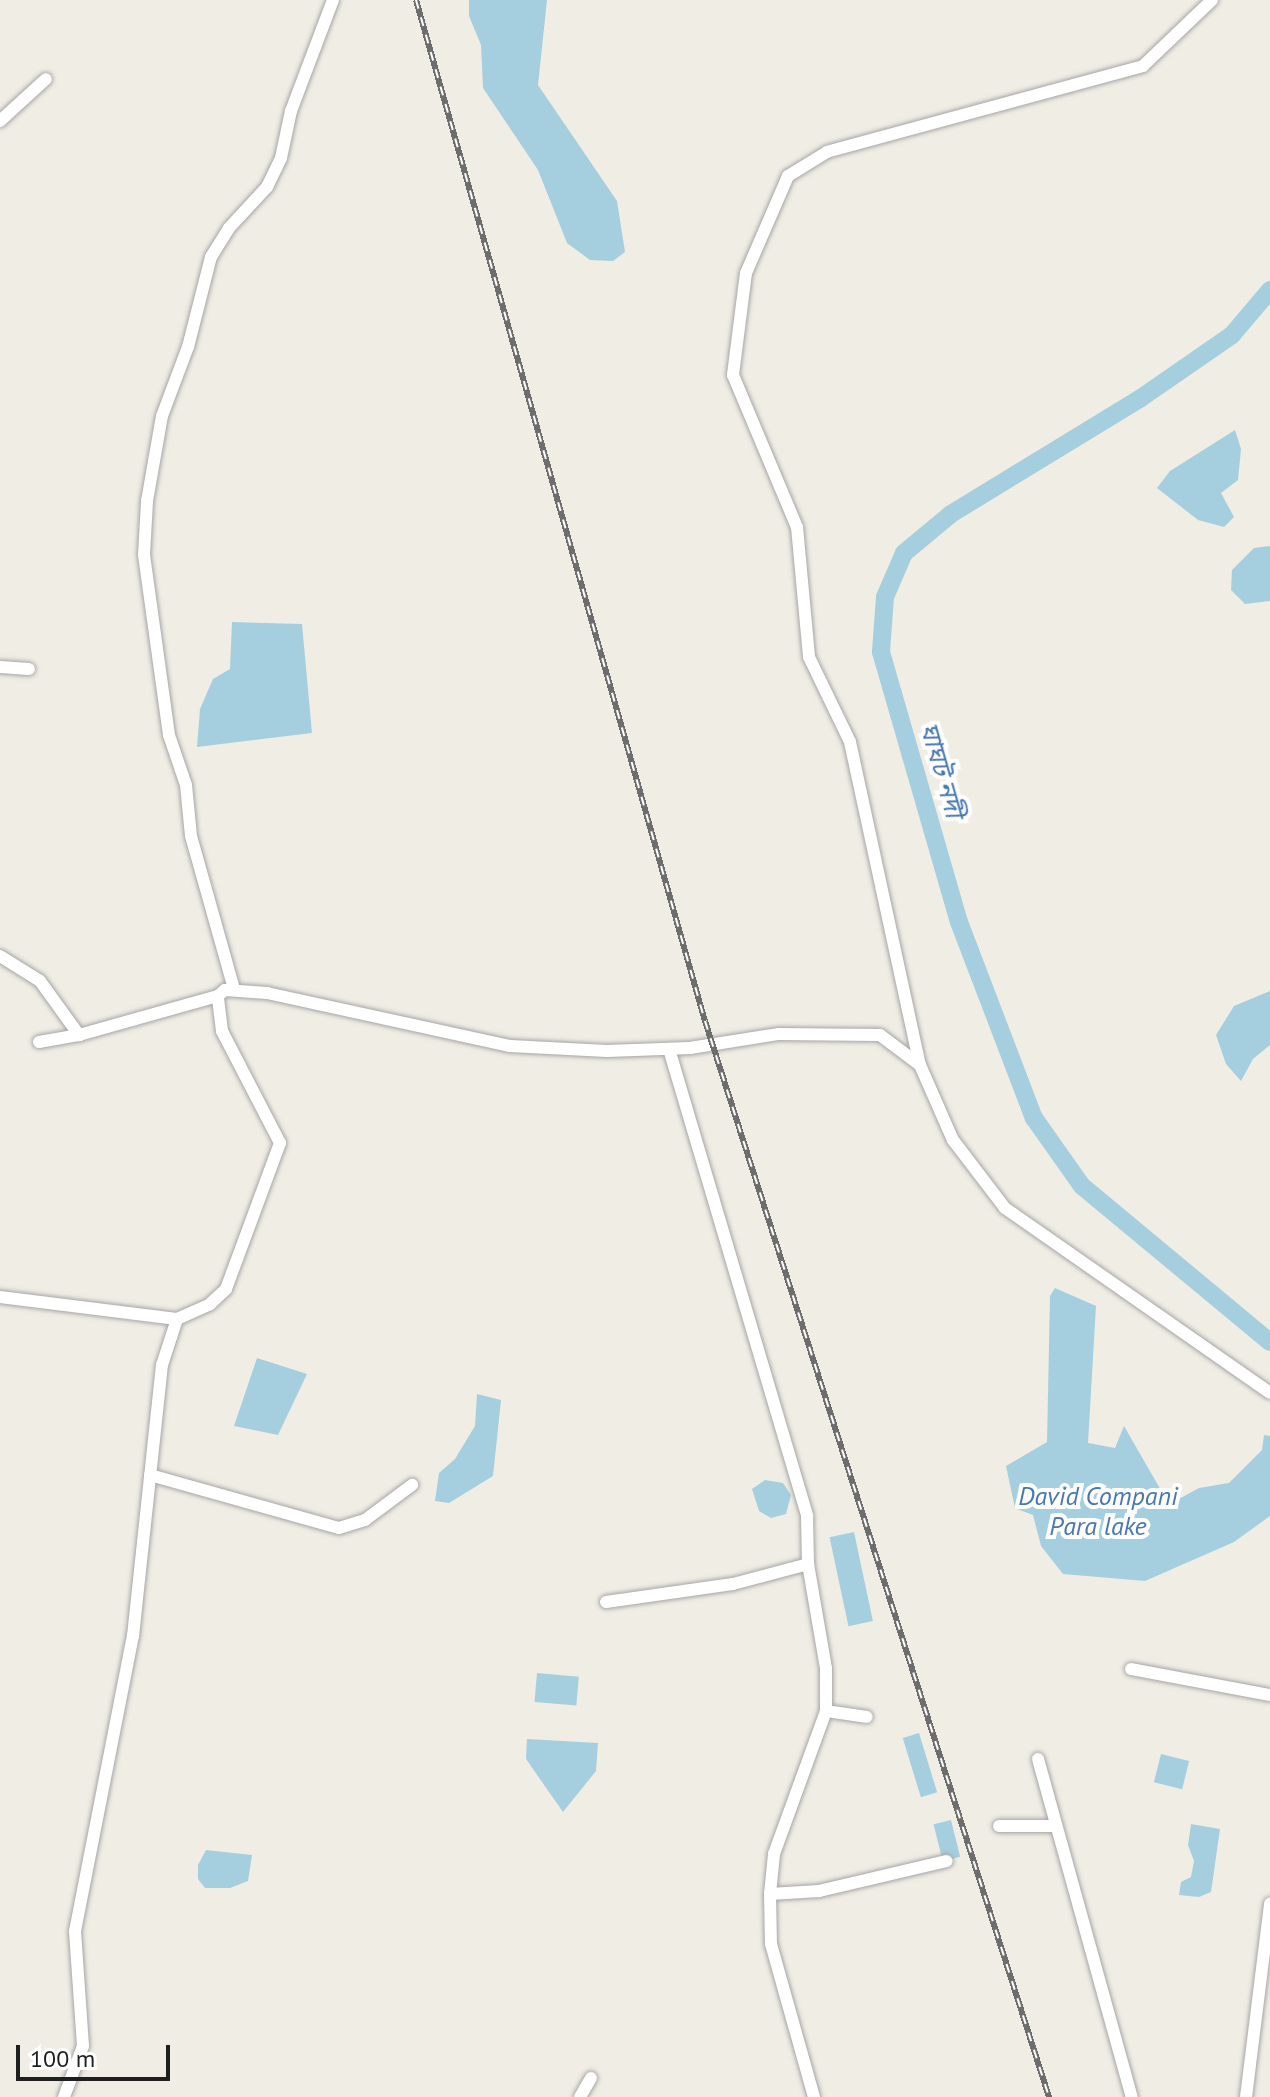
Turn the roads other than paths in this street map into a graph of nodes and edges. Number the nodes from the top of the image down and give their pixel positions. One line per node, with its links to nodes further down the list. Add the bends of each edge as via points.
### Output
1 (333, 0): 8 (street, via 291,111 281,158 267,187 229,228 211,257 188,347 162,416 147,501 144,555 169,735 186,785 191,836)
2 (1212, 0): 13 (street, via 1143,66 827,152 788,176 746,273 733,375 797,527 809,657 850,742)
3 (46, 79): 4 (street)
4 (0, 121)
5 (0, 667): 6 (street)
6 (29, 669)
7 (0, 956): 10 (street, via 40,981)
8 (234, 989): 9 (street); 12 (street, via 485,1043 607,1051)
9 (218, 996): 10 (street); 15 (street, via 222,1031 280,1143 226,1289 210,1304)
10 (79, 1035): 11 (street)
11 (39, 1042)
12 (669, 1049): 13 (street, via 758,1035 880,1035); 19 (street, via 807,1516)
13 (920, 1065): 16 (street, via 953,1140 1005,1208)
14 (0, 1297): 15 (street)
15 (177, 1319): 17 (street, via 162,1365)
16 (1270, 1393)
17 (150, 1475): 18 (street, via 339,1528 365,1520); 32 (street, via 116,1740 75,1931 83,2046)
18 (412, 1485)
19 (808, 1564): 20 (street, via 733,1584); 23 (street, via 826,1668)
20 (606, 1602)
21 (1131, 1669): 22 (street)
22 (1270, 1695)
23 (826, 1711): 24 (street); 29 (street, via 774,1854)
24 (867, 1717)
25 (1038, 1759): 27 (street)
26 (999, 1826): 27 (street)
27 (1054, 1826): 35 (street)
28 (947, 1861): 29 (street, via 819,1891)
29 (770, 1894): 34 (street, via 771,1944)
30 (1270, 1903): 36 (street)
31 (591, 2078): 33 (street)
32 (64, 2097)
33 (580, 2097)
34 (814, 2097)
35 (1132, 2097)
36 (1246, 2097)

